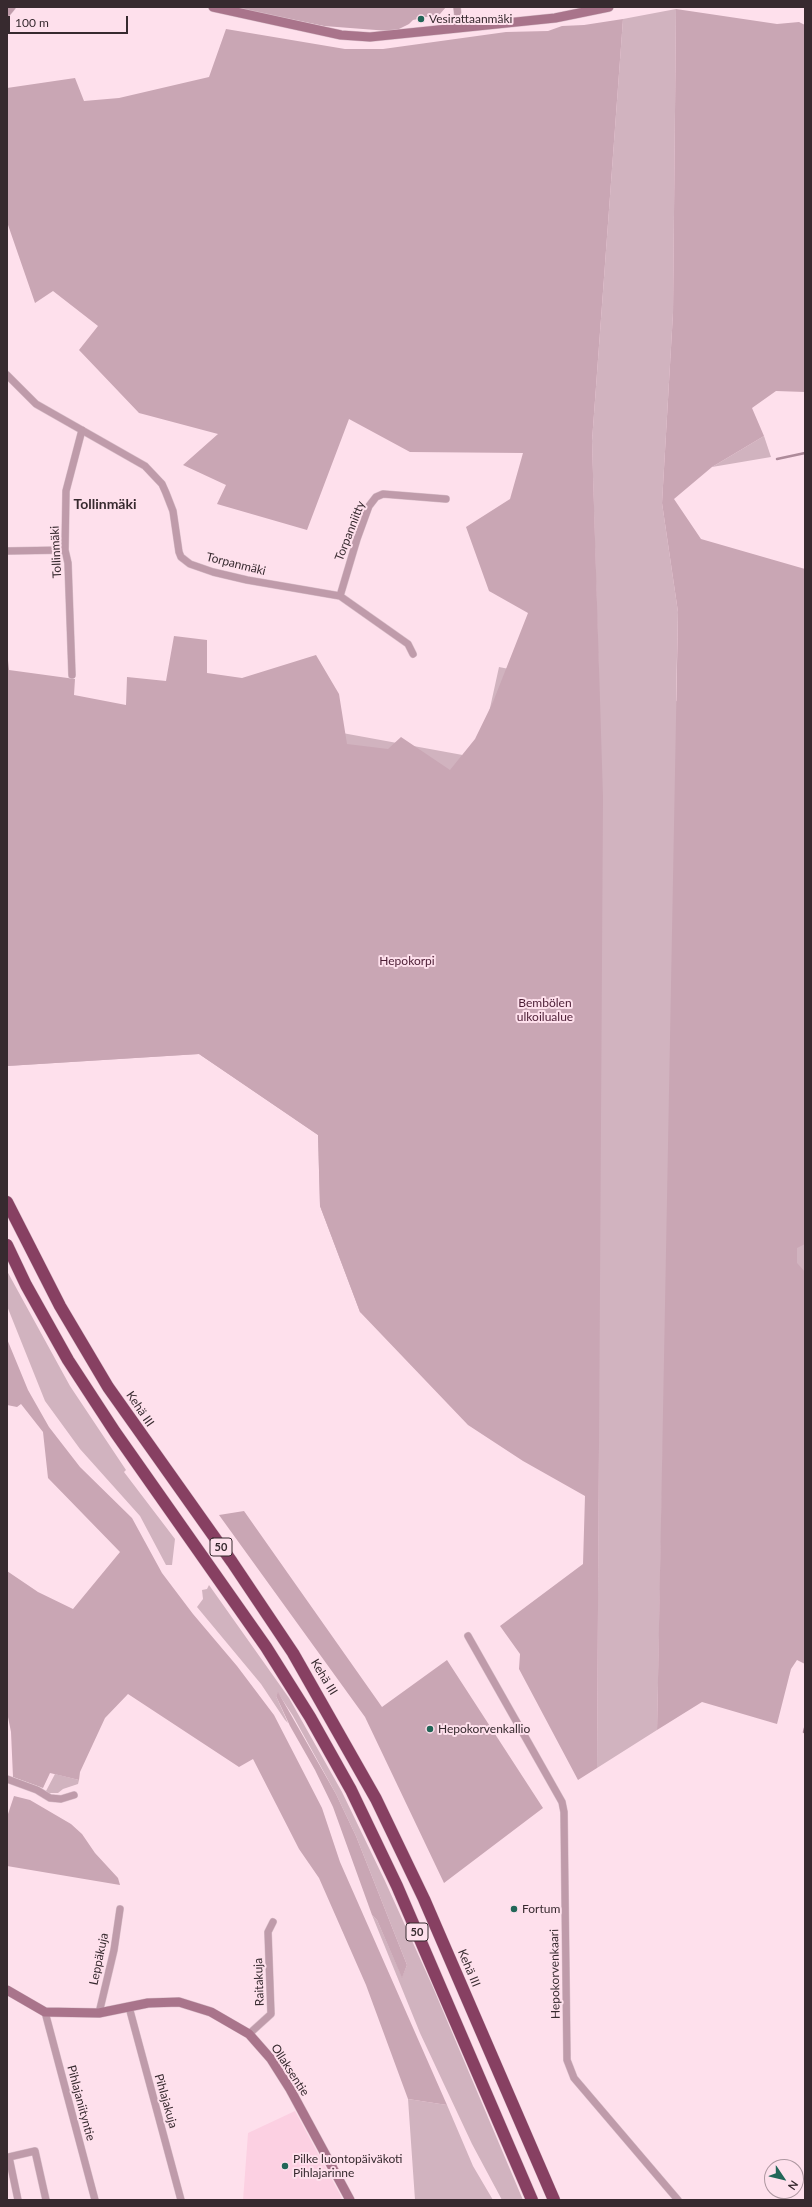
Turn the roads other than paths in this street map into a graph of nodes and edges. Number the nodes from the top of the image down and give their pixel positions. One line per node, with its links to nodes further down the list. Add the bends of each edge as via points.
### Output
1 (12, 7): 5 (street)
2 (213, 7): 6 (street, via 348,36 389,36)
3 (457, 7): 6 (street)
4 (609, 7): 6 (street, via 555,18)
5 (7, 13)
6 (459, 27)
7 (7, 375): 8 (street, Torpanmäki, via 36,404)
8 (82, 430): 10 (street, Tollinmäki, via 66,491); 12 (street, Torpanmäki, via 145,466 162,484 173,511 181,556 190,564 247,580)
9 (446, 499): 12 (street, Torpanniitty, via 383,494 376,497 369,506 359,532)
10 (65, 550): 11 (street); 14 (street, Tollinmäki, via 68,563)
11 (7, 551)
12 (340, 596): 13 (street, Torpanmäki, via 408,644)
13 (413, 654)
14 (72, 675)
15 (7, 1202): 27 (highway, Kehä III / 50, via 60,1306 108,1387 252,1592 325,1707 401,1850)
16 (7, 1245): 33 (highway, 50, via 68,1360 115,1432 266,1647 310,1716 351,1790 397,1886)
17 (468, 1636): 36 (street, Hepokorvenkaari, via 562,1802 569,2066 574,2078)
18 (7, 1780): 19 (street, via 37,1790 50,1798)
19 (74, 1796)
20 (120, 1909): 25 (street, Leppäkuja, via 114,1950)
21 (273, 1922): 26 (street, Raitakuja, via 268,1932 271,2014)
22 (7, 1990): 24 (street, Ollaksentie)
23 (129, 2008): 25 (street, Ollaksentie); 26 (street, Ollaksentie, via 148,2003 179,2002 211,2012); 31 (street, Pihlajakuja)
24 (45, 2012): 25 (street, Ollaksentie); 30 (street, Pihlajaniityntie)
25 (99, 2013)
26 (249, 2034): 32 (street, Ollaksentie, via 271,2060 290,2089)
27 (526, 2138): 34 (highway, Kehä III / 50); 35 (highway)
28 (18, 2200): 29 (street, via 9,2157 35,2151)
29 (46, 2200)
30 (95, 2200)
31 (181, 2200)
32 (350, 2200)
33 (532, 2200)
34 (554, 2200)
35 (562, 2200)
36 (678, 2200)

